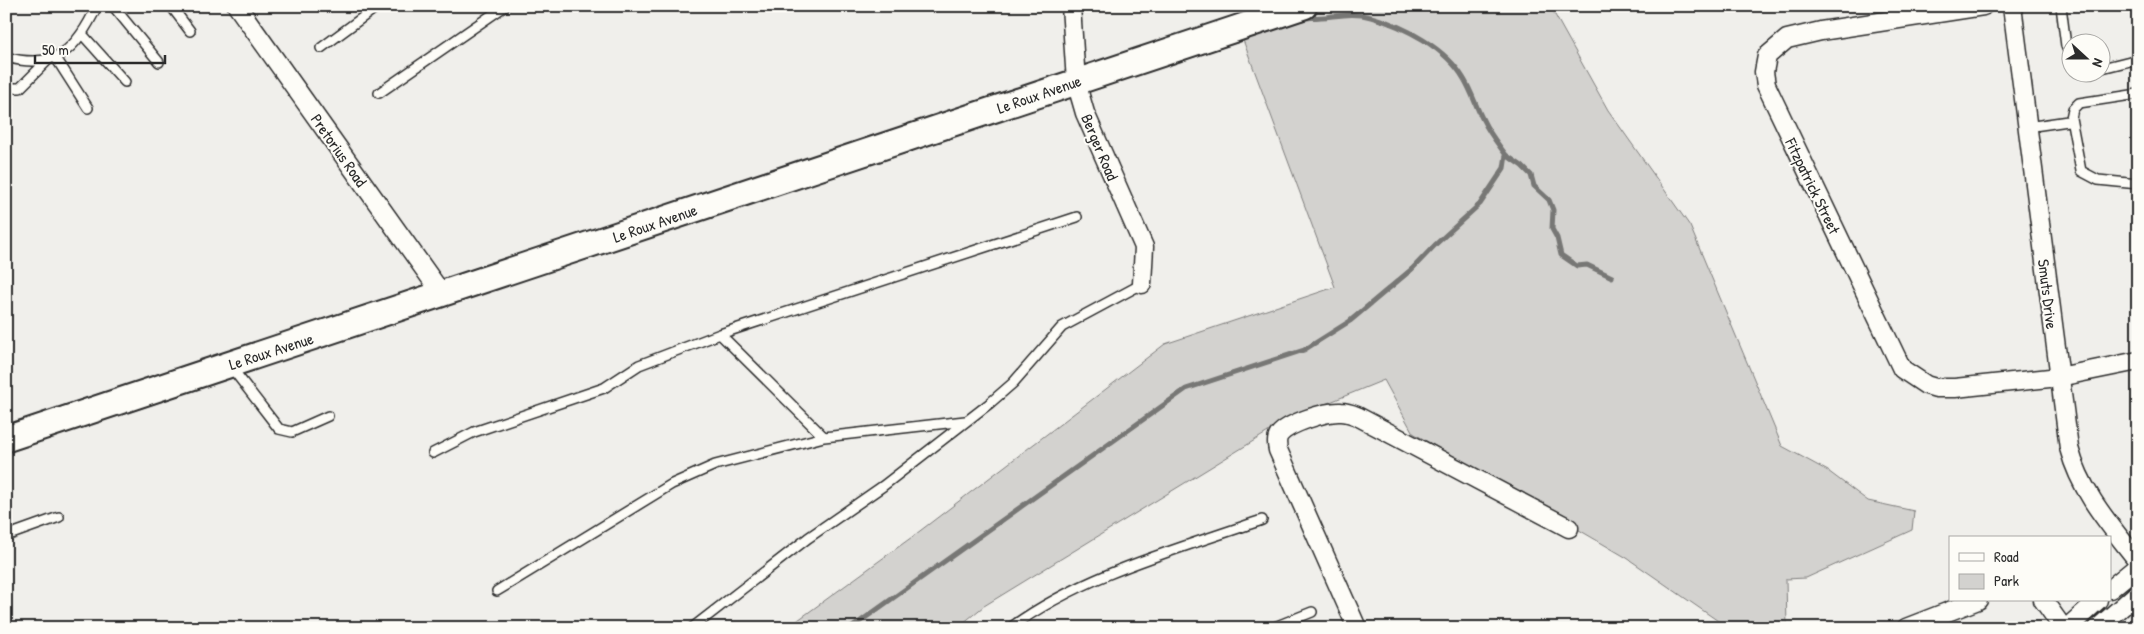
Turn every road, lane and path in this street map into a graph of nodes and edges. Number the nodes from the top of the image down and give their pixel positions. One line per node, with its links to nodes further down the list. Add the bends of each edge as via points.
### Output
1 (97, 6): 14 (lane)
2 (113, 6): 19 (lane)
3 (171, 6): 12 (lane)
4 (237, 6): 32 (street, Pretorius Road)
5 (378, 6): 15 (lane)
6 (505, 6): 24 (lane)
7 (1071, 6): 22 (street, Berger Road)
8 (1304, 6): 22 (main road, Le Roux Avenue)
9 (1983, 6): 36 (street, Fitzpatrick Street, via 1787,39 1767,56 1766,85 1902,369 1926,384 1945,388)
10 (2012, 6): 28 (street, Smuts Drive)
11 (2061, 6): 13 (lane)
12 (190, 31)
13 (2064, 32)
14 (82, 34): 17 (lane, via 71,49); 21 (lane)
15 (321, 48)
16 (6, 57): 17 (lane, via 37,62)
17 (52, 59): 23 (lane, via 20,88); 26 (lane)
18 (2138, 59): 20 (lane)
19 (159, 62)
20 (2112, 66)
21 (125, 82)
22 (1076, 82): 31 (street, Berger Road, via 1085,113 1144,247); 32 (main road, Le Roux Avenue)
23 (6, 88)
24 (379, 93)
25 (2138, 94): 27 (lane, via 2079,103)
26 (88, 108)
27 (2070, 118): 28 (lane, via 2068,121); 29 (lane, via 2081,171 2098,180)
28 (2027, 127): 36 (street, Smuts Drive)
29 (2138, 184)
30 (1077, 217): 33 (lane)
31 (1142, 284): 38 (lane, via 1062,327 1013,383)
32 (442, 294): 35 (main road, Le Roux Avenue)
33 (720, 334): 40 (lane); 41 (lane, via 639,365 604,388 474,432)
34 (2138, 361): 36 (street, Fitzpatrick Street)
35 (230, 365): 37 (lane, via 279,429 292,432); 39 (main road, Le Roux Avenue)
36 (2058, 377): 46 (street, Smuts Drive, via 2068,448 2078,477 2094,505)
37 (328, 416)
38 (966, 421): 40 (lane); 55 (lane)
39 (8, 436)
40 (824, 437): 49 (lane, via 692,474)
41 (433, 453)
42 (59, 517): 45 (lane)
43 (1262, 520): 56 (lane, via 1084,584)
44 (1568, 528): 58 (street, via 1356,416 1331,412 1294,425 1279,435 1278,450)
45 (6, 536)
46 (2138, 561)
47 (2138, 566): 48 (street)
48 (2112, 587)
49 (497, 591)
50 (2138, 593): 62 (street)
51 (1973, 602): 59 (street)
52 (2044, 602): 60 (street)
53 (2096, 602): 61 (street)
54 (1312, 612): 57 (lane)
55 (692, 628)
56 (1010, 628)
57 (1272, 628)
58 (1357, 628)
59 (1906, 628)
60 (2063, 628)
61 (2067, 628)
62 (2098, 628)

